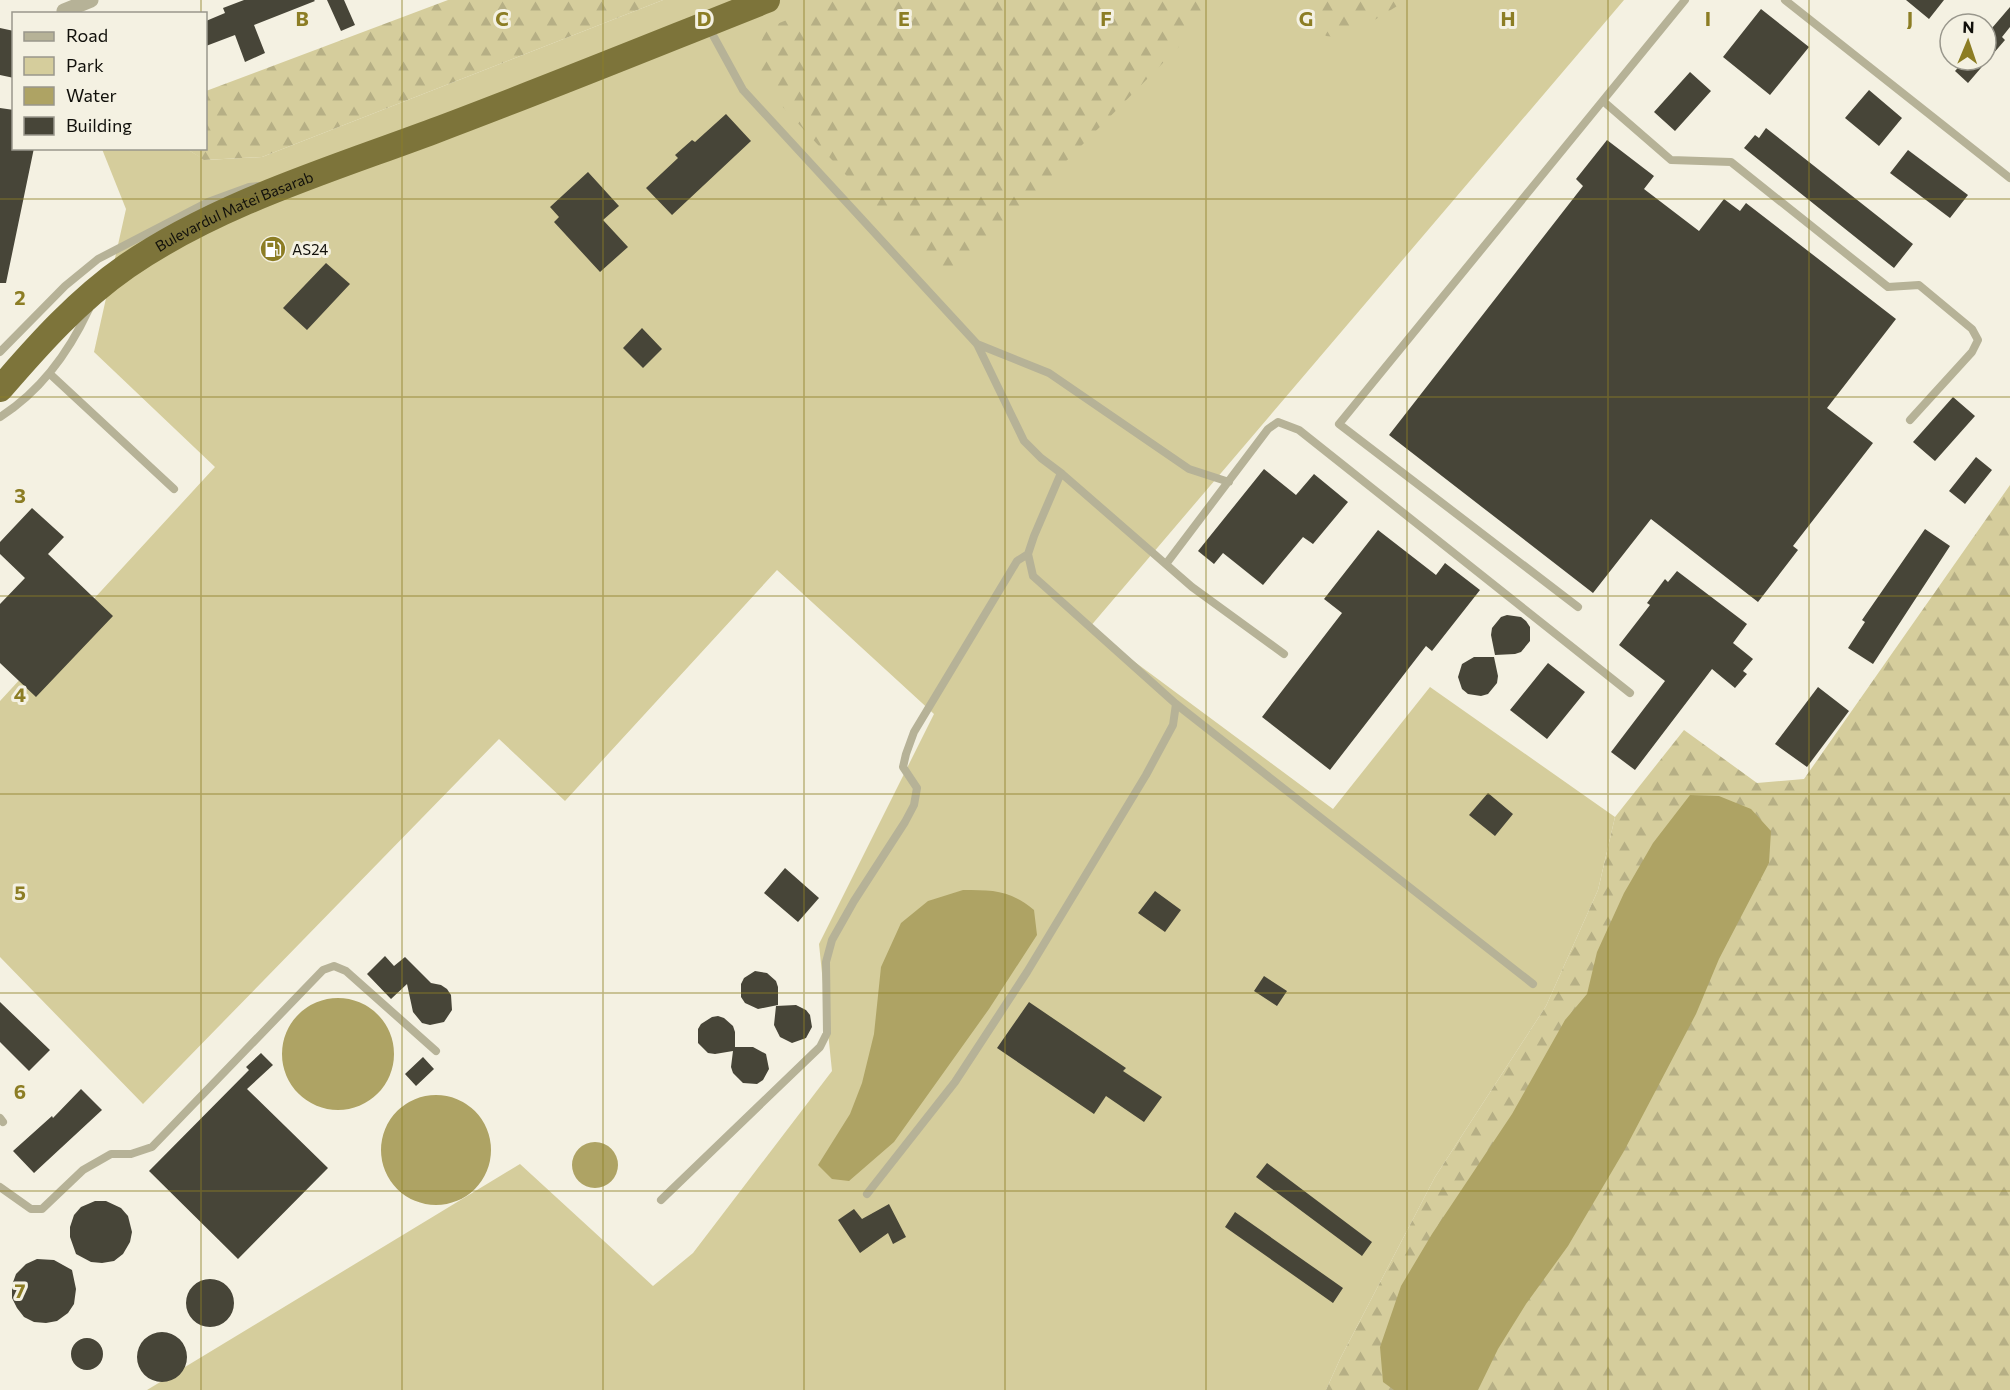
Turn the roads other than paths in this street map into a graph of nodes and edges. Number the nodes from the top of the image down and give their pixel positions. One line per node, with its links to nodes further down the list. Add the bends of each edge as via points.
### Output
1 (92, 0): 5 (street)
2 (767, 0): 6 (highway, Bulevardul Matei Basarab)
3 (1685, 0): 7 (lane)
4 (1785, 0): 8 (lane)
5 (63, 8)
6 (707, 24): 9 (highway, Bulevardul Matei Basarab); 11 (lane, via 743,90)
7 (1603, 101): 16 (lane, via 1671,160 1731,162 1888,287 1919,285 1972,330 1978,340 1971,352); 22 (lane, via 1339,424)
8 (2010, 178)
9 (296, 183): 10 (highway, Bulevardul Matei Basarab, via 179,235 125,268); 12 (lane, via 249,187 208,202 98,259 65,286)
10 (98, 290): 13 (lane, via 75,338); 14 (highway, Bulevardul Matei Basarab, via 67,316)
11 (977, 344): 17 (lane, via 1024,441); 18 (lane, via 1049,373 1190,469)
12 (0, 352)
13 (50, 374): 15 (lane); 19 (lane)
14 (0, 389)
15 (0, 417)
16 (1911, 420)
17 (1061, 473): 20 (lane); 21 (lane)
18 (1229, 482): 21 (lane); 24 (lane, via 1268,429 1278,422 1299,430)
19 (174, 489)
20 (1028, 554): 25 (lane, via 1033,576); 30 (lane, via 1017,561 915,732 903,767 917,788 914,805 832,940 826,962 827,1034 820,1047)
21 (1166, 564): 23 (lane)
22 (1578, 607)
23 (1284, 654)
24 (1630, 693)
25 (1176, 704): 26 (lane); 29 (lane, via 1173,725 1146,775 1027,972 955,1082)
26 (1533, 984)
27 (436, 1051): 28 (lane, via 346,971 334,966 323,970 152,1147 132,1154 111,1154 83,1170 42,1209 31,1209)
28 (0, 1187)
29 (867, 1194)
30 (662, 1200)

